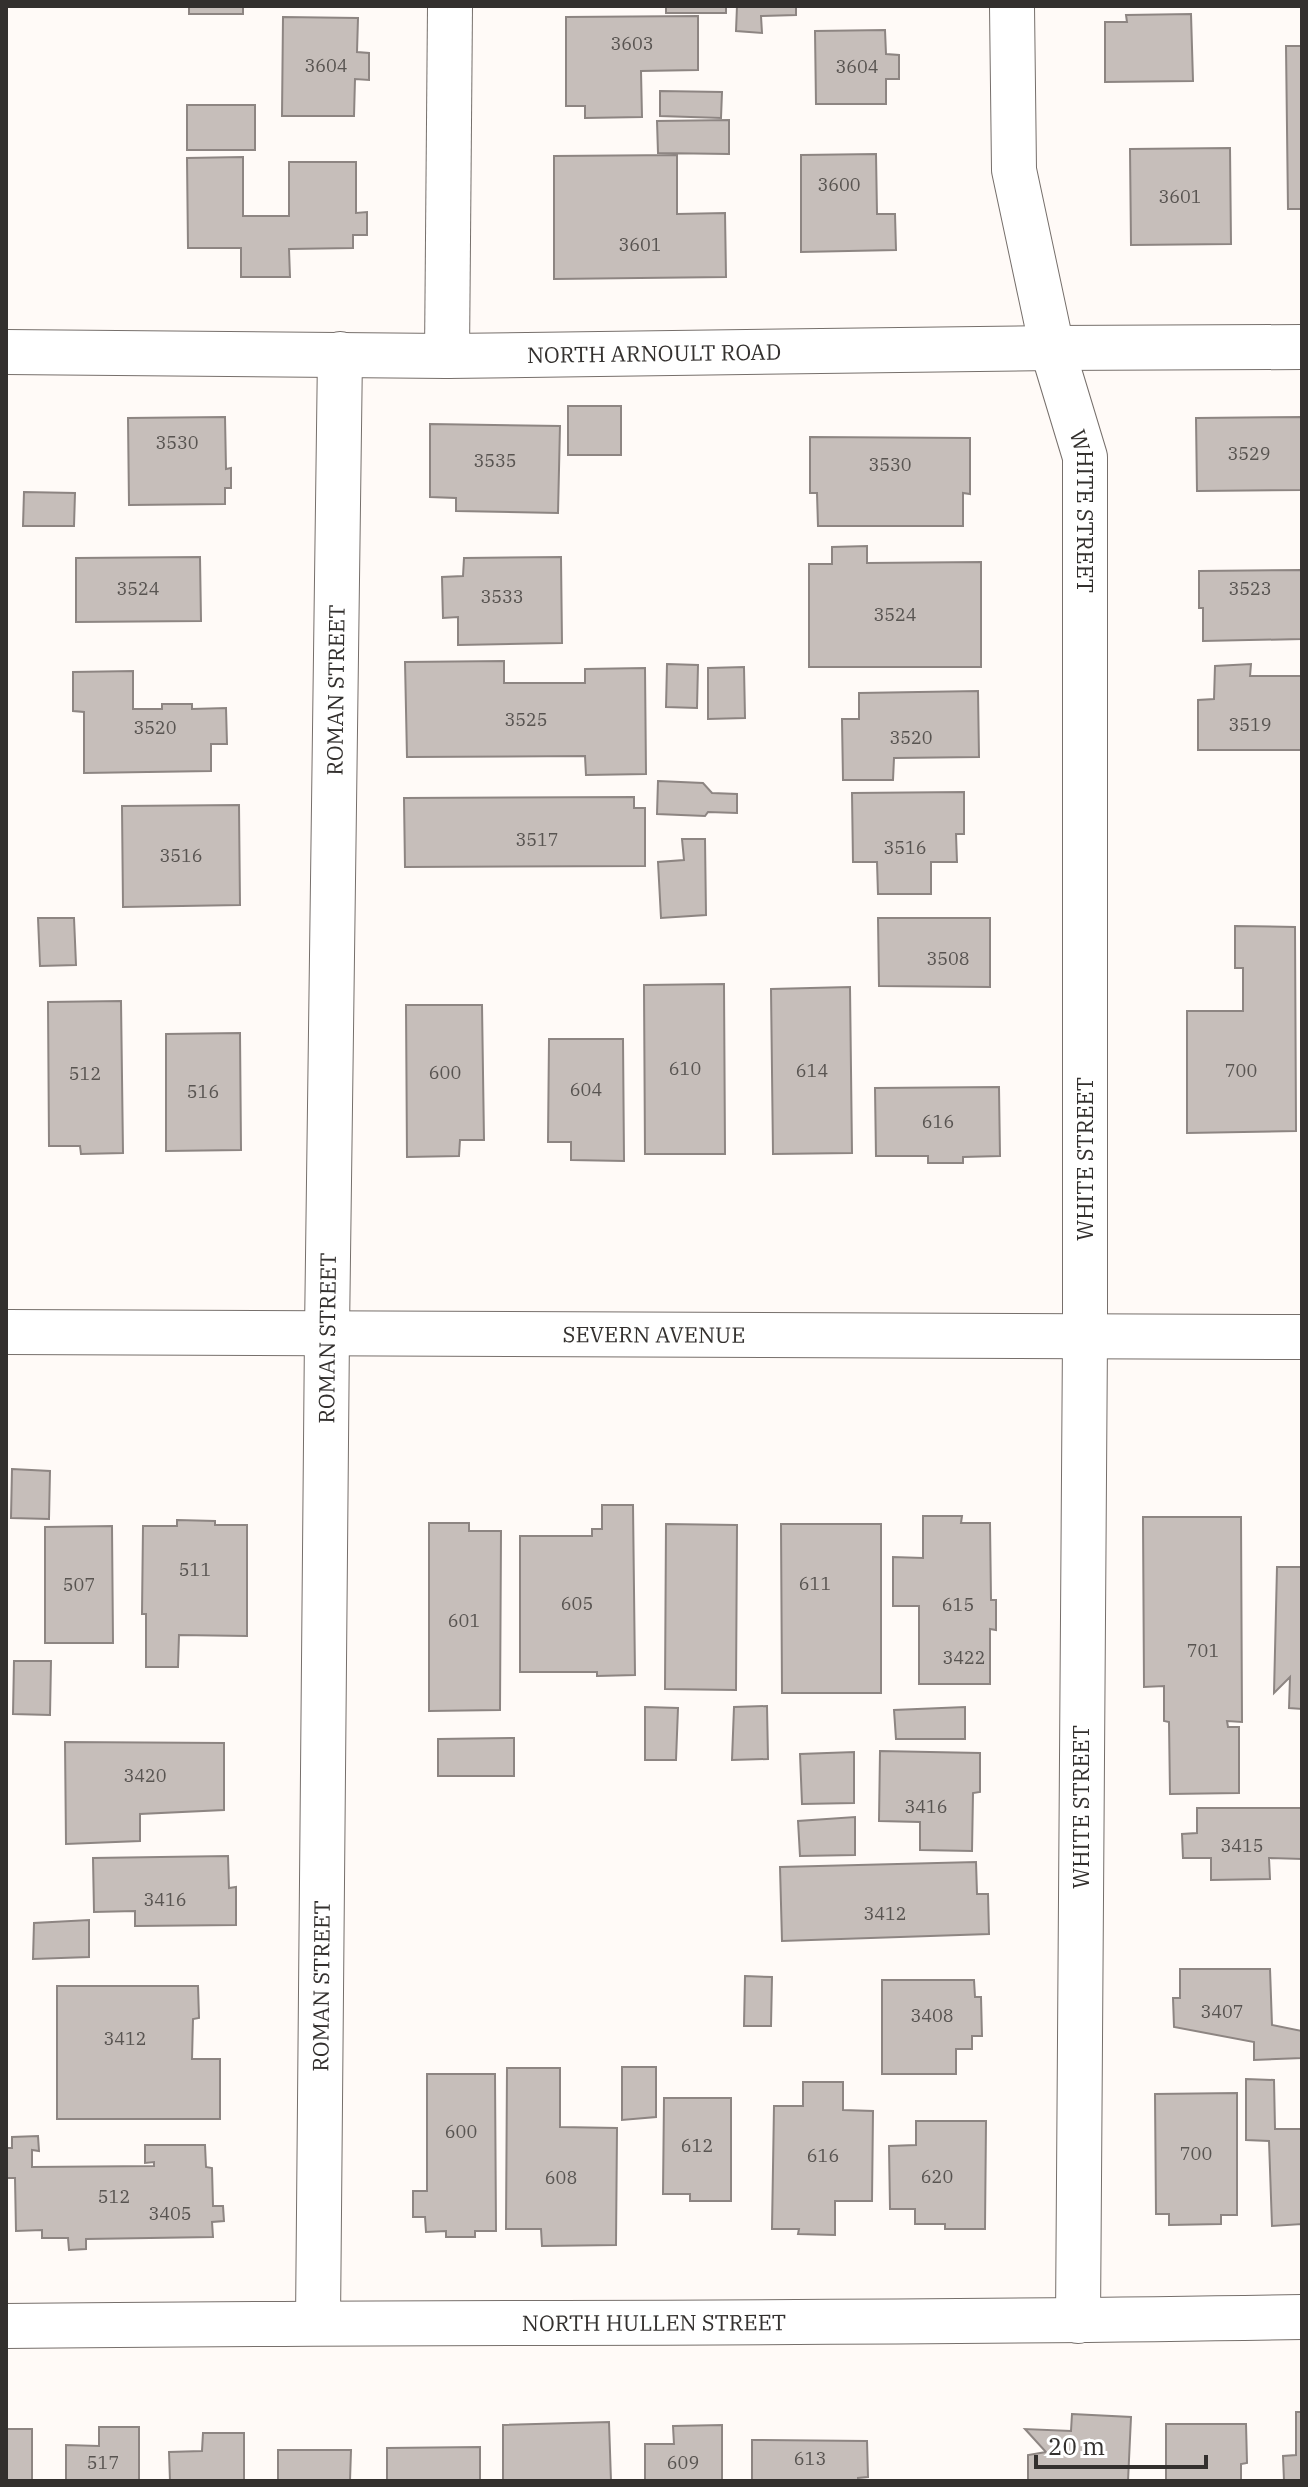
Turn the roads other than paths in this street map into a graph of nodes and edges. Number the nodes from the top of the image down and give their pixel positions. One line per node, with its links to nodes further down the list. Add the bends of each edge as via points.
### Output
1 (450, 6): 7 (street)
2 (1012, 6): 4 (street, WHITE STREET, via 1014,170)
3 (1302, 347): 4 (street, NORTH ARNOULT ROAD)
4 (1052, 348): 7 (street, NORTH ARNOULT ROAD); 10 (street, WHITE STREET, via 1085,457)
5 (6, 352): 6 (street, NORTH ARNOULT ROAD)
6 (340, 354): 7 (street, NORTH ARNOULT ROAD); 9 (street, ROMAN STREET)
7 (447, 356)
8 (6, 1332): 9 (street, SEVERN AVENUE)
9 (327, 1332): 10 (street, SEVERN AVENUE); 14 (street, ROMAN STREET)
10 (1085, 1337): 11 (street, SEVERN AVENUE); 13 (street, WHITE STREET)
11 (1302, 1337)
12 (1302, 2317): 13 (street, NORTH HULLEN STREET)
13 (1078, 2321): 14 (street, NORTH HULLEN STREET)
14 (318, 2322): 15 (street, NORTH HULLEN STREET)
15 (6, 2326)

